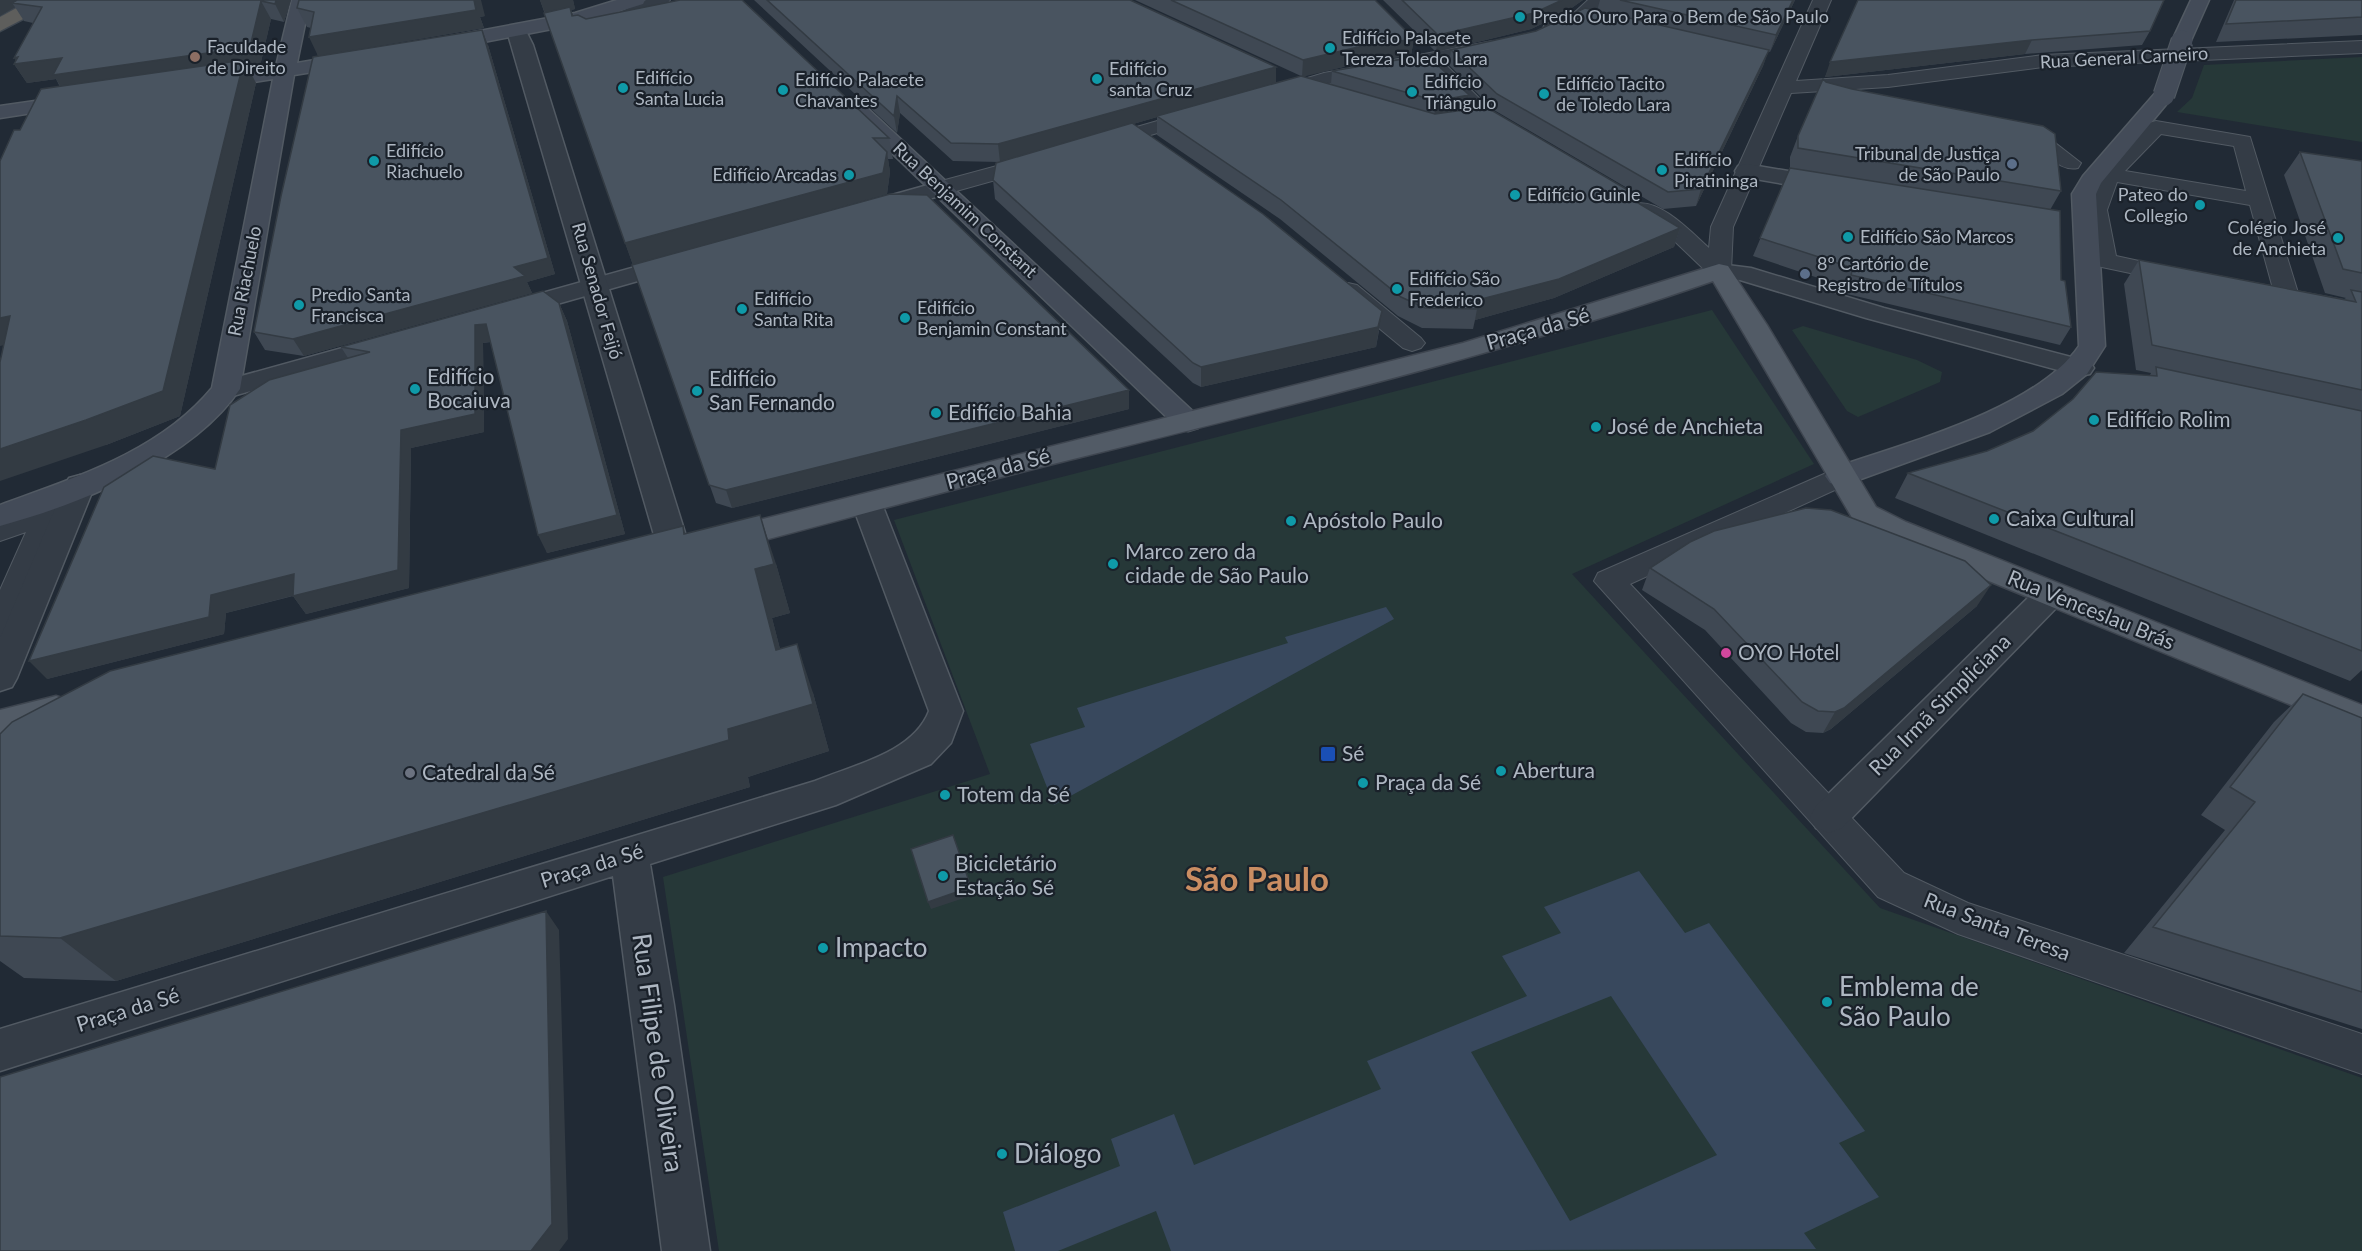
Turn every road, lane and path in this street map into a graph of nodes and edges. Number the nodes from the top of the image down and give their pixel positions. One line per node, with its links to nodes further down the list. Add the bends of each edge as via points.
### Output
1 (45, 0): 9 (highway)
2 (301, 0): 18 (main road, Rua Riachuelo)
3 (636, 0): 10 (main road, via 598,13)
4 (1599, 0): 7 (street)
5 (1822, 0): 17 (street)
6 (2200, 0): 55 (main road, bridge, via 2163,95 2091,180 2084,194)
7 (1581, 16): 8 (street); 15 (street, via 1525,39)
8 (1605, 22)
9 (0, 25)
10 (516, 31): 12 (main road); 50 (street, Rua Senador Feijó)
11 (1410, 40): 15 (street)
12 (424, 47)
13 (2362, 47): 22 (street, Rua General Carneiro, via 2043,61 1888,81)
14 (378, 55): 18 (main road)
15 (1429, 60): 21 (street); 30 (street)
16 (1773, 60): 17 (street)
17 (1794, 64): 22 (street)
18 (285, 71): 20 (main road); 56 (main road, Rua Riachuelo)
19 (1271, 72): 21 (street)
20 (194, 85)
21 (1302, 86): 24 (street); 26 (street)
22 (1784, 88): 27 (street); 39 (street)
23 (842, 94): 41 (main road, Rua Benjamim Constant)
24 (1336, 96)
25 (100, 98): 29 (main road)
26 (1258, 99)
27 (1854, 102)
28 (1214, 111): 33 (street)
29 (0, 112)
30 (1486, 116): 31 (street); 34 (street)
31 (1463, 120)
32 (1995, 130): 38 (street, via 2037,139)
33 (1138, 133): 35 (street); 36 (street)
34 (1535, 145)
35 (1081, 148)
36 (1160, 149)
37 (1058, 155): 41 (street)
38 (2070, 164)
39 (1746, 171): 42 (street); 47 (street, via 1722,226)
40 (2119, 176): 44 (street)
41 (942, 188): 45 (street); 57 (main road, Rua Benjamim Constant)
42 (1850, 188)
43 (1624, 198): 47 (street, via 1673,227)
44 (2260, 200): 48 (street, via 2243,141 2156,127 2110,176 2100,192 2096,212 2105,261); 51 (street)
45 (858, 211)
46 (698, 256): 50 (street)
47 (1719, 271): 55 (street, Praça da Sé, via 1752,276); 57 (main road, Praça da Sé, via 1622,305 1455,353); 58 (main road)
48 (2179, 276)
49 (1333, 277): 54 (street)
50 (596, 285): 52 (street); 63 (street, Rua Senador Feijó)
51 (2287, 296)
52 (488, 315)
53 (410, 337): 56 (street)
54 (1412, 343)
55 (2091, 370): 58 (main road, via 1991,421)
56 (226, 389): 59 (main road, Rua Riachuelo, via 213,409 178,438)
57 (1188, 422): 60 (main road, Praça da Sé)
58 (1840, 476): 65 (main road, Rua Venceslau Brás, via 1859,507 1875,520); 71 (street, Rua Santa Teresa, via 1609,581)
59 (80, 485): 61 (main road, Rua Riachuelo); 67 (street)
60 (867, 504): 63 (main road, Praça da Sé); 72 (street, Praça da Sé, via 946,711 938,734 918,754 823,794)
61 (0, 516)
62 (0, 531): 66 (street, via 49,512)
63 (675, 552): 64 (main road, Praça da Sé)
64 (640, 561)
65 (2051, 594): 69 (main road, Rua Venceslau Brás); 71 (street, Rua Irmã Simpliciana)
66 (0, 626)
67 (0, 678)
68 (84, 703): 70 (main road)
69 (2362, 720)
70 (0, 724)
71 (1828, 817): 74 (street, Rua Santa Teresa, via 1891,885 1958,917)
72 (629, 854): 73 (street, Praça da Sé); 75 (street, Rua Filipe de Oliveira)
73 (0, 1050)
74 (2362, 1054)
75 (686, 1251)

